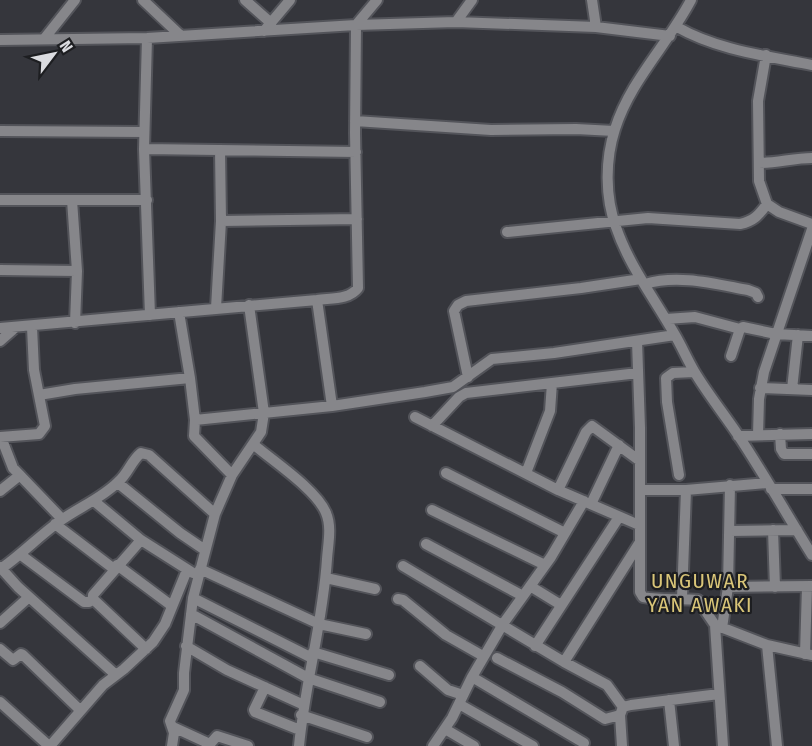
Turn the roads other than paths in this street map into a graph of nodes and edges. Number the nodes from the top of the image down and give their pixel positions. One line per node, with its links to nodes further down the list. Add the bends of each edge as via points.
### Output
1 (75, 0): 15 (street)
2 (142, 0): 14 (street)
3 (245, 0): 11 (street)
4 (290, 0): 11 (street)
5 (377, 0): 10 (street)
6 (472, 0): 9 (street)
7 (592, 0): 12 (street)
8 (691, 0): 13 (street)
9 (456, 22): 10 (street); 12 (street)
10 (356, 25): 11 (street); 20 (street)
11 (268, 27): 14 (street)
12 (596, 27): 13 (street)
13 (673, 31): 18 (street); 22 (street, via 634,86)
14 (182, 36): 16 (street)
15 (44, 39): 16 (street); 17 (street)
16 (147, 39): 23 (street)
17 (0, 40)
18 (766, 55): 19 (street); 28 (street, via 758,101)
19 (812, 65)
20 (355, 121): 22 (street, via 491,130); 26 (street)
21 (0, 131): 23 (street)
22 (614, 131): 35 (street, via 608,182)
23 (144, 132): 24 (street)
24 (144, 150): 25 (street); 31 (street)
25 (220, 150): 26 (street); 34 (street)
26 (356, 152): 33 (street)
27 (812, 158): 28 (street)
28 (759, 163): 32 (street, via 759,181)
29 (0, 200): 30 (street)
30 (72, 200): 31 (street); 40 (street)
31 (147, 200): 47 (street)
32 (767, 204): 35 (street, via 755,219 740,224 648,218); 36 (street)
33 (357, 219): 34 (street); 43 (street, via 358,288 350,296)
34 (221, 221): 45 (street)
35 (614, 222): 38 (street); 41 (street)
36 (812, 224)
37 (812, 229): 54 (street)
38 (507, 232)
39 (0, 270): 40 (street)
40 (76, 271): 49 (street)
41 (643, 281): 42 (street, via 688,281 748,290); 48 (street); 63 (street, via 458,305 454,312)
42 (758, 297)
43 (317, 300): 44 (street); 70 (street)
44 (249, 305): 45 (street); 71 (street)
45 (216, 308): 46 (street)
46 (179, 312): 47 (street); 64 (street)
47 (150, 315): 49 (street)
48 (666, 319): 53 (street, via 695,317); 55 (street)
49 (75, 323): 51 (street)
50 (16, 327): 51 (street); 52 (street); 58 (street)
51 (32, 327): 69 (street)
52 (0, 328)
53 (740, 329): 54 (street, via 750,327); 60 (street)
54 (776, 334): 56 (street); 66 (street)
55 (675, 335): 59 (street); 61 (street)
56 (798, 335): 57 (street); 67 (street)
57 (812, 336)
58 (0, 341)
59 (637, 341): 62 (street); 63 (street, via 492,359)
60 (731, 356)
61 (694, 372): 78 (street); 87 (street, via 673,373 666,378)
62 (638, 373): 65 (street); 83 (street)
63 (468, 377): 70 (street, via 453,387)
64 (190, 378): 69 (street); 73 (street)
65 (552, 383): 74 (street, via 466,393); 85 (street, via 550,411)
66 (760, 388): 67 (street); 77 (street)
67 (792, 389): 68 (street)
68 (812, 390)
69 (39, 395): 79 (street, via 45,426 42,432)
70 (332, 405): 71 (street)
71 (264, 412): 73 (street); 80 (street, via 261,432)
72 (414, 417): 74 (street)
73 (195, 420): 86 (street, via 195,439)
74 (432, 426): 85 (street)
75 (780, 434): 76 (street); 77 (street); 82 (street, via 784,454)
76 (812, 434)
77 (758, 435): 78 (street)
78 (738, 436): 91 (street)
79 (0, 437): 88 (street)
80 (253, 444): 86 (street); 120 (street, via 315,496 327,514)
81 (619, 445): 83 (street); 93 (street, via 595,426 589,428); 98 (street)
82 (812, 454)
83 (640, 460): 94 (street)
84 (446, 473): 107 (street)
85 (526, 473): 93 (street)
86 (232, 475): 100 (street)
87 (679, 475)
88 (20, 476): 96 (street); 102 (street)
89 (118, 483): 97 (street); 100 (street, via 136,457 145,453); 111 (street)
90 (730, 485): 91 (street); 95 (street); 105 (street)
91 (770, 486): 92 (street); 104 (street)
92 (812, 489)
93 (558, 490): 98 (street)
94 (641, 490): 95 (street); 103 (street)
95 (686, 490): 130 (street)
96 (0, 492)
97 (94, 501): 102 (street); 108 (street)
98 (587, 503): 101 (street); 107 (street)
99 (432, 510): 114 (street)
100 (215, 514): 111 (street)
101 (619, 517): 103 (street); 132 (street)
102 (58, 522): 112 (street); 116 (street)
103 (639, 525): 109 (street)
104 (797, 530): 106 (street); 113 (street)
105 (729, 531): 106 (street); 123 (street)
106 (773, 531): 124 (street)
107 (565, 533): 114 (street)
108 (141, 540): 116 (street); 118 (street)
109 (640, 542): 130 (street, via 641,595 652,599); 149 (street)
110 (426, 544): 126 (street)
111 (205, 550): 119 (street)
112 (21, 555): 117 (street); 128 (street, via 84,602)
113 (812, 555)
114 (545, 565): 121 (street)
115 (403, 566): 137 (street)
116 (116, 567): 128 (street); 133 (street)
117 (1, 568): 127 (street)
118 (187, 570): 119 (street); 133 (street)
119 (199, 572): 129 (street); 136 (street)
120 (326, 578): 125 (street); 136 (street)
121 (530, 586): 126 (street); 132 (street)
122 (809, 586): 124 (street); 146 (street)
123 (729, 587): 124 (street); 138 (street)
124 (775, 587)
125 (375, 590)
126 (523, 596): 137 (street)
127 (29, 597): 135 (street); 151 (street)
128 (93, 598): 144 (street)
129 (193, 598): 134 (street); 145 (street)
130 (682, 598): 138 (street, via 699,601)
131 (398, 599): 147 (street, via 446,635)
132 (561, 605): 142 (street)
133 (172, 606): 144 (street, via 165,624)
134 (191, 614): 141 (street); 154 (street)
135 (0, 623)
136 (319, 624): 139 (street); 145 (street)
137 (503, 624): 142 (street); 147 (street)
138 (719, 627): 140 (street); 156 (street)
139 (366, 634)
140 (767, 645): 146 (street); 179 (street)
141 (186, 646): 155 (street); 164 (street, via 184,690 170,721)
142 (535, 646): 149 (street)
143 (0, 649): 161 (street, via 13,660 23,655)
144 (146, 649): 151 (street)
145 (312, 655): 152 (street); 154 (street)
146 (808, 655)
147 (483, 656): 153 (street)
148 (497, 658): 163 (street, via 605,719)
149 (564, 662): 163 (street, via 607,685)
150 (420, 666): 157 (street)
151 (116, 675): 161 (street)
152 (389, 675)
153 (472, 677): 157 (street); 168 (street)
154 (308, 678): 160 (street); 162 (street)
155 (264, 687): 162 (street); 166 (street, via 255,712)
156 (720, 694): 158 (street); 178 (street)
157 (461, 700): 165 (street); 175 (street)
158 (669, 700): 163 (street); 177 (street)
159 (0, 702): 169 (street)
160 (380, 702)
161 (80, 710): 169 (street)
162 (302, 710): 166 (street); 167 (street)
163 (621, 711): 176 (street)
164 (173, 727): 170 (street); 171 (street, via 210,744 217,736)
165 (445, 729): 173 (street); 174 (street)
166 (300, 730): 172 (street)
167 (367, 737)
168 (584, 743)
169 (49, 746)
170 (172, 746)
171 (248, 746)
172 (298, 746)
173 (433, 746)
174 (474, 746)
175 (533, 746)
176 (622, 746)
177 (674, 746)
178 (723, 746)
179 (777, 746)

